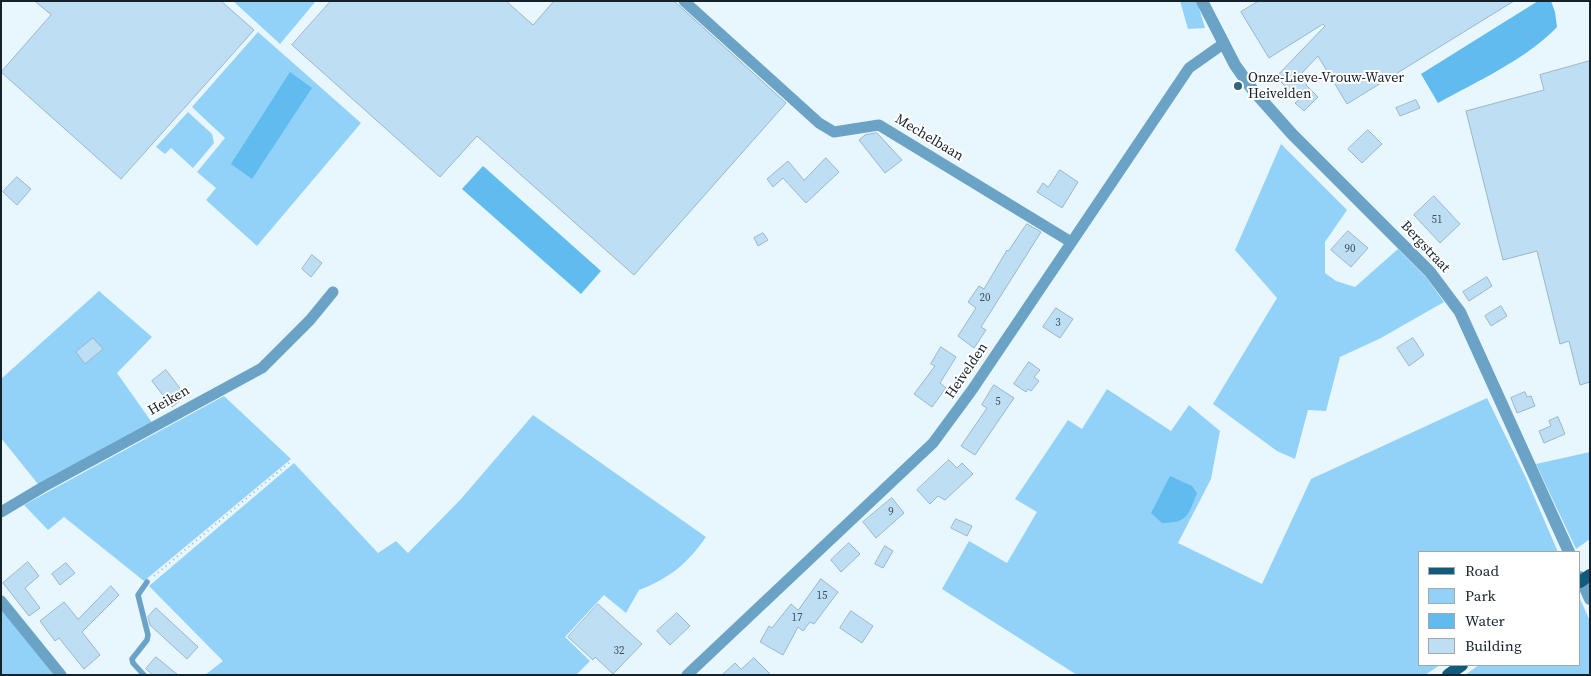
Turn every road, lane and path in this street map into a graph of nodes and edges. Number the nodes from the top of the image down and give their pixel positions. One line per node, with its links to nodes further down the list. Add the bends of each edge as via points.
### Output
1 (684, 1): 4 (street, Mechelbaan, via 834,132 879,125)
2 (1202, 1): 3 (street, Bergstraat)
3 (1223, 44): 4 (street, Heivelden, via 1189,68); 8 (street, Bergstraat, via 1252,89 1292,134 1430,272 1460,312)
4 (1071, 242): 16 (street, Heivelden, via 933,443)
5 (333, 292): 7 (street, Heiken, via 262,368)
6 (290, 462): 10 (path)
7 (1, 512)
8 (1569, 551)
9 (1581, 579): 11 (street)
10 (146, 582): 15 (lane, via 138,595 148,635 132,659)
11 (1590, 599)
12 (1, 601): 14 (street)
13 (1461, 666): 17 (main road)
14 (61, 675)
15 (144, 675)
16 (687, 675)
17 (1448, 675)

